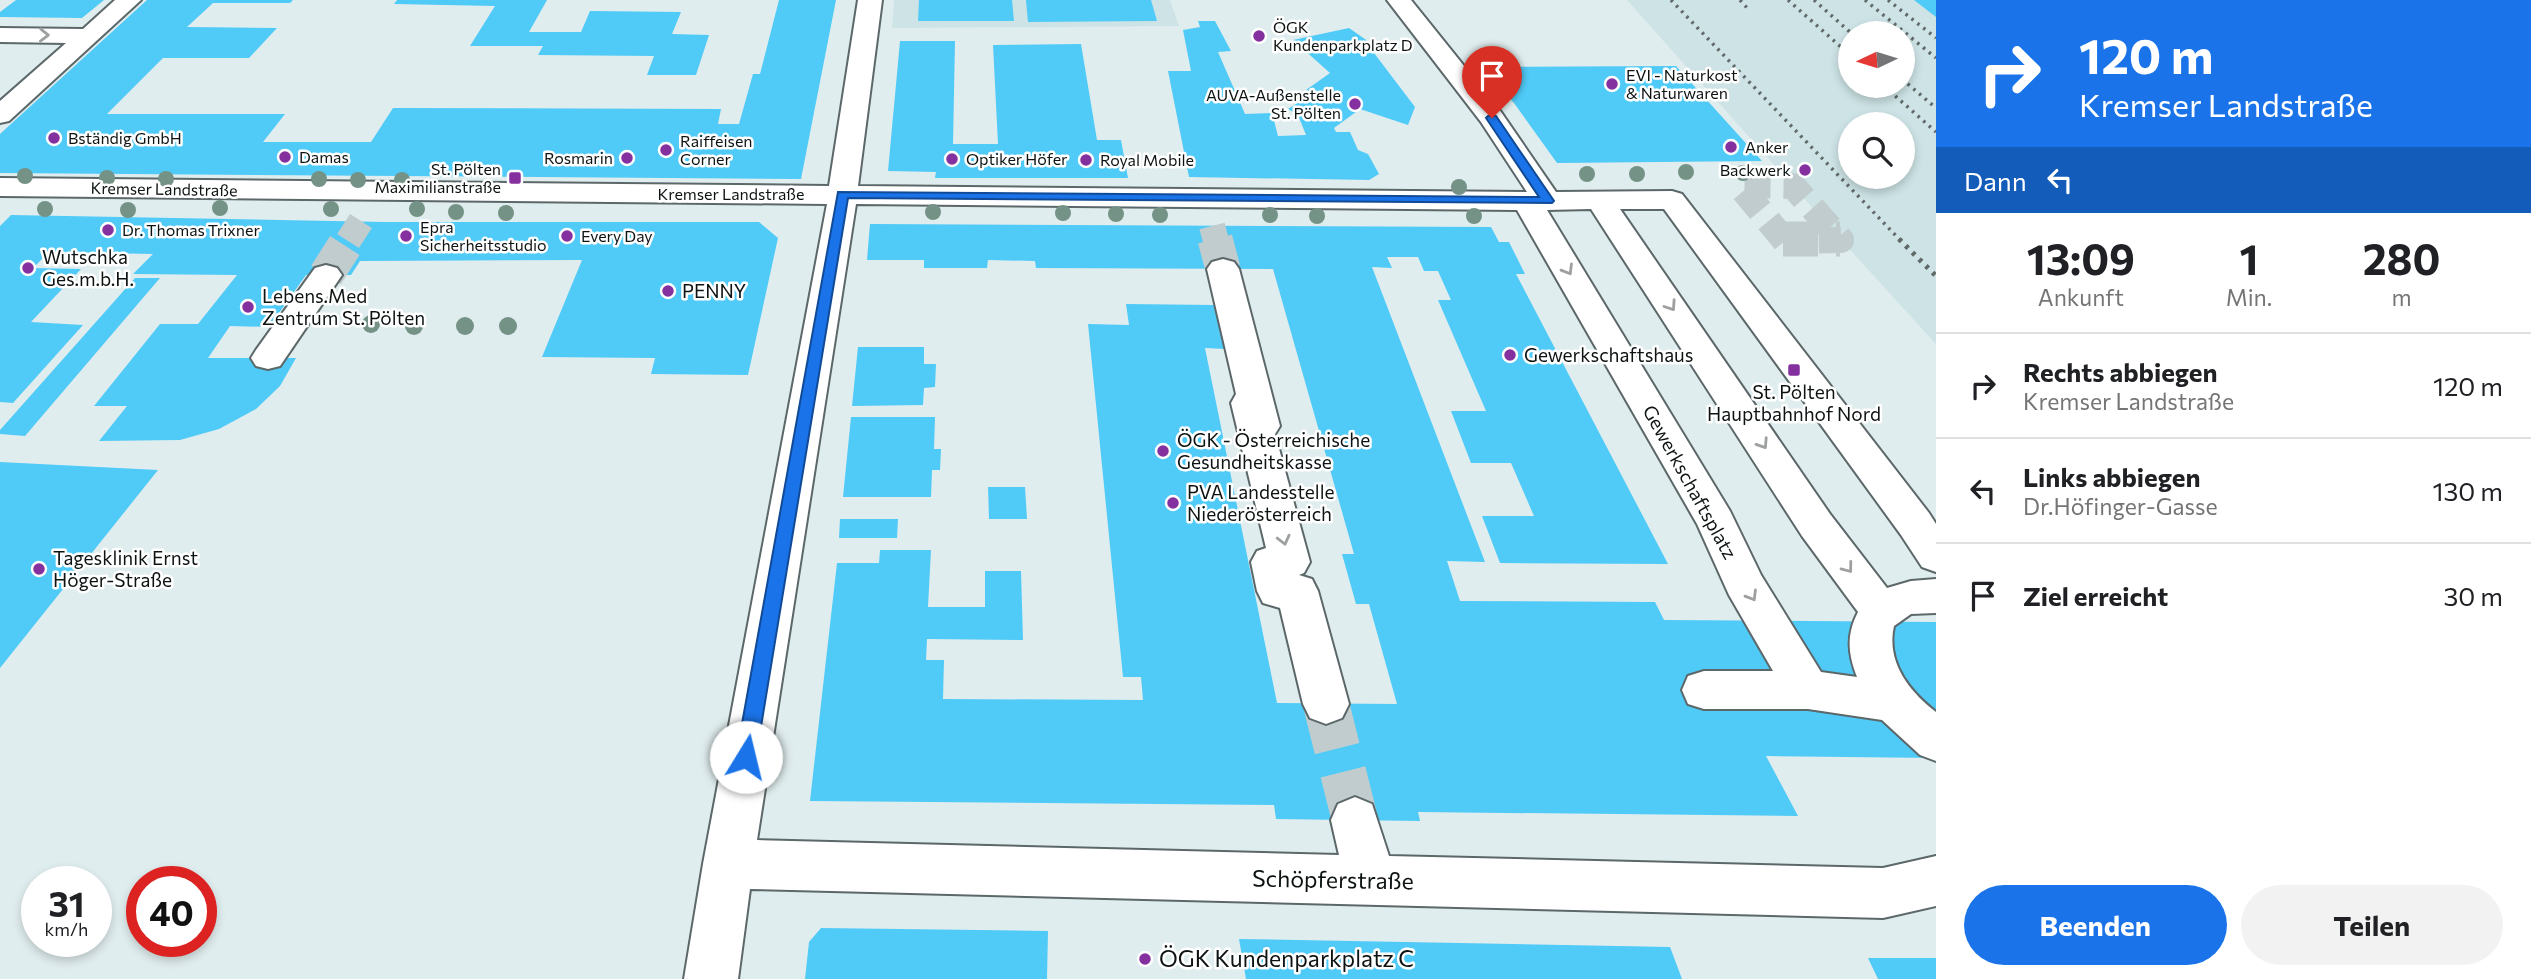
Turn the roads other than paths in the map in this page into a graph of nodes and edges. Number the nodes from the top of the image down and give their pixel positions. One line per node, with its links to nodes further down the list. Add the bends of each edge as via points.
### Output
1 (130, 0): 5 (street)
2 (870, 0): 9 (street)
3 (1399, 0): 10 (street, Gewerkschaftsplatz, via 1492,118)
4 (0, 35): 5 (street, one-way to 5)
5 (89, 36): 6 (street)
6 (0, 116)
7 (0, 187): 8 (street, Kremser Landstraße)
8 (382, 191): 9 (street, Kremser Landstraße, via 531,184); 12 (street)
9 (842, 195): 10 (street, Kremser Landstraße, via 1209,212); 27 (street)
10 (1537, 201): 11 (street, Kremser Landstraße); 22 (street, Gewerkschaftsplatz, one-way to 22, via 1710,510 1744,583)
11 (1600, 201): 18 (street, Kremser Landstraße, via 1672,200); 20 (street, one-way to 20, via 1816,525)
12 (361, 221)
13 (1223, 269): 16 (street)
14 (326, 275): 15 (street)
15 (268, 358)
16 (1252, 399): 17 (street); 24 (street, one-way to 24, via 1290,562 1270,562 1278,591 1297,591)
17 (1277, 482)
18 (1936, 556)
19 (1936, 596): 20 (street, via 1914,595)
20 (1880, 610): 23 (street, via 1868,634 1872,666)
21 (1704, 690): 22 (street)
22 (1808, 690): 23 (street)
23 (1894, 702): 25 (street)
24 (1326, 704)
25 (1936, 740)
26 (1355, 820): 28 (street)
27 (728, 864): 28 (street, Schöpferstraße); 30 (street)
28 (1370, 881): 29 (street, Schöpferstraße, via 1883,893)
29 (1936, 881)
30 (711, 979)

